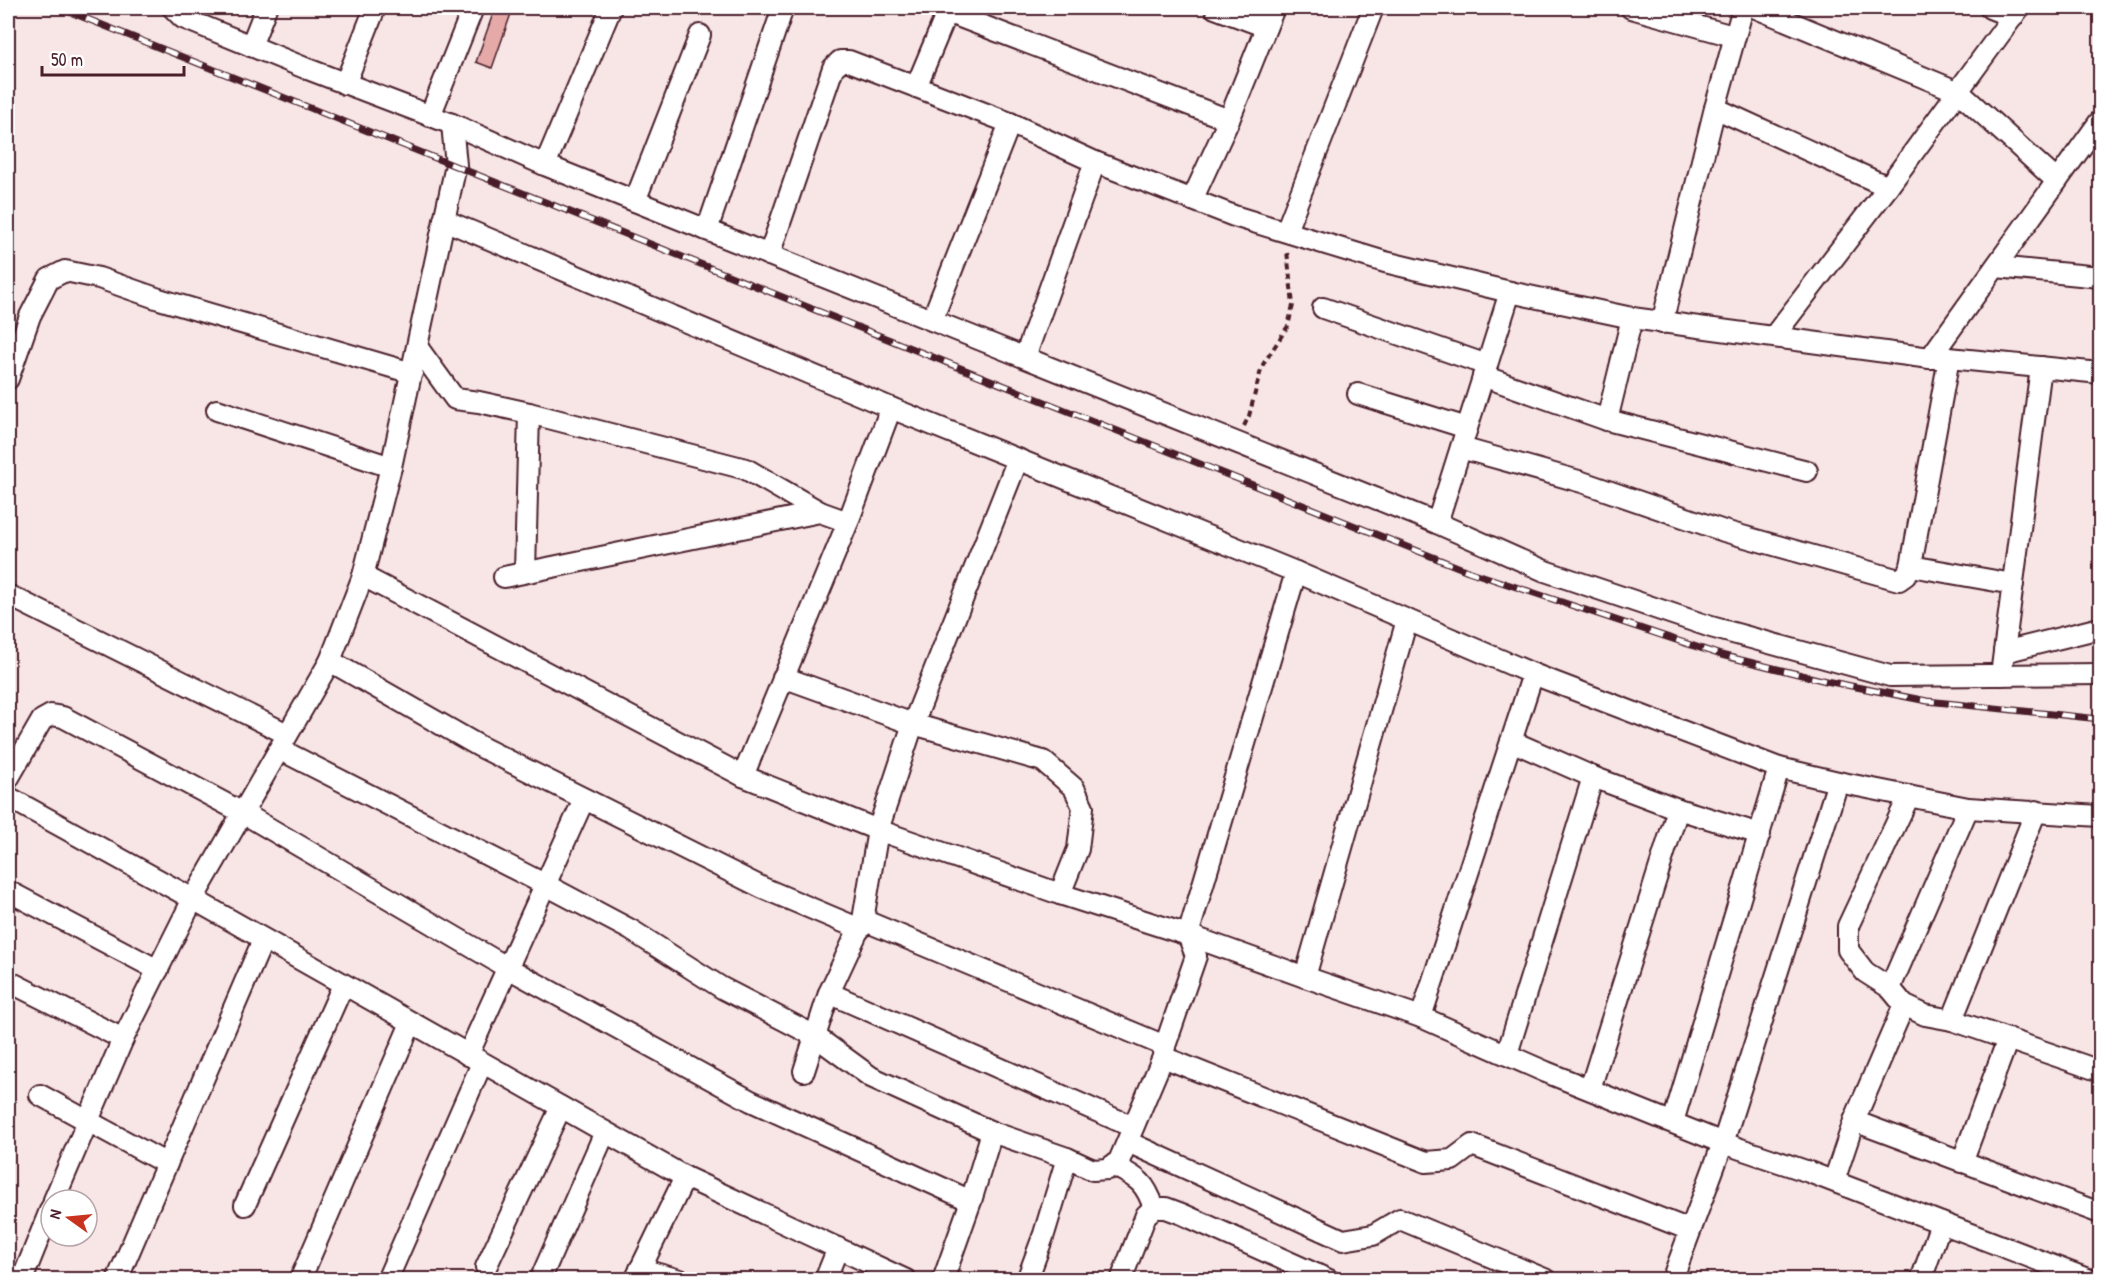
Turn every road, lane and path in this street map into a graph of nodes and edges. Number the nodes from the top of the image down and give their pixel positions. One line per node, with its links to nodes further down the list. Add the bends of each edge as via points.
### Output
1 (173, 8): 19 (street, via 183,18)
2 (266, 8): 19 (street)
3 (375, 8): 20 (street)
4 (473, 8): 24 (street)
5 (610, 8): 30 (street)
6 (783, 8): 36 (street)
7 (1215, 8): 16 (street)
8 (1274, 8): 16 (street)
9 (1373, 8): 37 (street)
10 (1630, 8): 18 (street)
11 (1743, 8): 18 (street)
12 (1756, 8): 22 (street)
13 (1990, 8): 15 (street)
14 (948, 10): 21 (street); 25 (street)
15 (2016, 12): 22 (street)
16 (1266, 27): 25 (street)
17 (700, 35): 34 (street)
18 (1733, 36): 23 (street)
19 (250, 46): 20 (street)
20 (345, 84): 24 (street)
21 (916, 87): 27 (street); 38 (street, via 849,61 833,68)
22 (1959, 92): 31 (street); 32 (street)
23 (1715, 108): 32 (street); 45 (street)
24 (430, 116): 28 (street)
25 (1229, 120): 33 (street)
26 (2100, 121): 31 (street)
27 (1010, 123): 29 (street); 44 (street)
28 (452, 124): 30 (street); 35 (street, via 456,165)
29 (1095, 162): 33 (street); 48 (street)
30 (545, 165): 34 (street)
31 (2057, 181): 39 (street)
32 (1888, 187): 46 (street)
33 (1192, 200): 37 (street)
34 (635, 201): 36 (street)
35 (444, 220): 47 (street); 56 (street)
36 (707, 230): 38 (street)
37 (1286, 231): 41 (street, via 1385,262); 61 (path, via 1293,305 1288,326 1262,366 1250,416)
38 (769, 255): 44 (street)
39 (1996, 267): 40 (street); 49 (street)
40 (2100, 277)
41 (1510, 292): 43 (street); 51 (street)
42 (1323, 308): 51 (street)
43 (1632, 318): 45 (street); 59 (street)
44 (932, 320): 48 (street)
45 (1662, 323): 46 (street)
46 (1774, 336): 49 (street)
47 (418, 348): 52 (street); 58 (street, via 455,399)
48 (1025, 357): 61 (street)
49 (1939, 358): 50 (street); 69 (street)
50 (2041, 367): 53 (street); 74 (street)
51 (1485, 370): 59 (street); 60 (street)
52 (412, 373): 54 (street, via 65,271 49,279 30,316); 64 (street)
53 (2100, 373)
54 (8, 379)
55 (1358, 394): 60 (street)
56 (891, 408): 63 (street); 67 (street)
57 (217, 410): 64 (street)
58 (529, 414): 66 (street, via 746,469); 70 (street)
59 (1607, 420): 65 (street)
60 (1467, 428): 62 (street)
61 (1234, 443): 68 (street)
62 (1461, 448): 68 (street); 69 (street, via 1582,482 1724,531 1899,579)
63 (1018, 459): 71 (street); 84 (street)
64 (391, 467): 72 (street)
65 (1808, 471)
66 (820, 512): 67 (street); 70 (street)
67 (848, 522): 83 (street)
68 (1437, 523): 82 (street, via 1545,571 1711,627 1890,676)
69 (1911, 566): 74 (street)
70 (525, 572): 73 (street)
71 (1296, 572): 76 (street); 107 (street)
72 (363, 576): 79 (street); 88 (street)
73 (504, 577)
74 (2013, 584): 78 (street)
75 (8, 595): 86 (street)
76 (1407, 620): 80 (street); 111 (street)
77 (2100, 627): 78 (street)
78 (2004, 652): 82 (street)
79 (330, 662): 86 (street); 94 (street, via 479,746)
80 (1533, 674): 85 (street); 87 (street)
81 (2100, 674): 82 (street)
82 (2001, 675)
83 (783, 677): 84 (street); 88 (street)
84 (913, 724): 100 (street); 104 (street, via 1042,761 1074,788 1083,807 1078,849)
85 (1511, 741): 89 (street); 117 (street)
86 (283, 742): 98 (street); 102 (street)
87 (1779, 768): 91 (street); 101 (street)
88 (743, 776): 100 (street)
89 (1593, 777): 96 (street); 124 (street)
90 (8, 778): 98 (street, via 42,720 51,715 63,717)
91 (1838, 782): 92 (street); 137 (street)
92 (1909, 796): 95 (street); 114 (street, via 1848,926 1848,950 1865,972)
93 (8, 797): 105 (street)
94 (584, 799): 102 (street); 106 (street, via 763,888)
95 (1968, 808): 97 (street); 114 (street)
96 (1678, 809): 101 (street); 128 (street)
97 (2036, 811): 99 (street); 118 (street)
98 (243, 813): 105 (street); 109 (street)
99 (2100, 816)
100 (878, 830): 104 (street); 106 (street)
101 (1760, 834): 133 (street)
102 (544, 884): 109 (street); 120 (street, via 631,930 722,988)
103 (8, 891): 110 (street)
104 (1060, 894): 107 (street)
105 (193, 899): 108 (street); 110 (street)
106 (862, 924): 115 (street); 123 (street)
107 (1188, 935): 111 (street); 123 (street, via 1196,956)
108 (263, 940): 113 (street); 140 (street)
109 (508, 968): 125 (street); 145 (street, via 751,1101)
110 (158, 970): 121 (street)
111 (1305, 977): 117 (street)
112 (8, 981): 121 (street)
113 (343, 985): 119 (street); 146 (street)
114 (1890, 988): 116 (street)
115 (829, 993): 120 (street); 136 (street)
116 (1904, 1005): 118 (street, via 1925,1015); 132 (street)
117 (1421, 1017): 124 (street)
118 (1952, 1020): 122 (street)
119 (411, 1023): 125 (street); 159 (street)
120 (815, 1036): 126 (street); 135 (street, via 872,1077)
121 (123, 1039): 131 (street)
122 (2008, 1039): 127 (street); 139 (street)
123 (1164, 1051): 136 (street); 150 (street, via 1426,1162 1452,1160 1472,1145)
124 (1506, 1054): 128 (street)
125 (475, 1059): 130 (street); 160 (street)
126 (804, 1071)
127 (2100, 1071)
128 (1590, 1089): 133 (street)
129 (40, 1095): 131 (street)
130 (561, 1107): 134 (street); 153 (street)
131 (87, 1120): 140 (street); 144 (street)
132 (1854, 1121): 139 (street); 143 (street)
133 (1672, 1122): 137 (street)
134 (605, 1132): 142 (street); 161 (street)
135 (992, 1132): 138 (street); 145 (street)
136 (1131, 1135): 141 (street, via 1119,1161); 168 (street, via 1343,1240 1373,1234 1400,1219)
137 (1724, 1143): 143 (street); 150 (street)
138 (1067, 1158): 141 (street, via 1093,1170); 166 (street)
139 (1962, 1162): 148 (street)
140 (167, 1164): 158 (street)
141 (1113, 1165): 147 (street, via 1148,1189)
142 (685, 1177): 152 (street); 154 (street)
143 (1834, 1181): 149 (street)
144 (59, 1188)
145 (970, 1201): 165 (street)
146 (245, 1205)
147 (1154, 1208): 156 (street, via 1182,1214); 167 (street, via 1146,1215)
148 (2100, 1213)
149 (1941, 1223): 169 (street); 170 (street)
150 (1690, 1230): 155 (street)
151 (39, 1238): 157 (street)
152 (838, 1248): 163 (street); 164 (street)
153 (486, 1267)
154 (637, 1274): 162 (street)
155 (1675, 1278)
156 (1325, 1279)
157 (22, 1280)
158 (117, 1280)
159 (300, 1280)
160 (387, 1280)
161 (540, 1280)
162 (680, 1280)
163 (825, 1280)
164 (906, 1280)
165 (943, 1280)
166 (1027, 1280)
167 (1121, 1280)
168 (1547, 1280)
169 (1920, 1280)
170 (2090, 1280)

